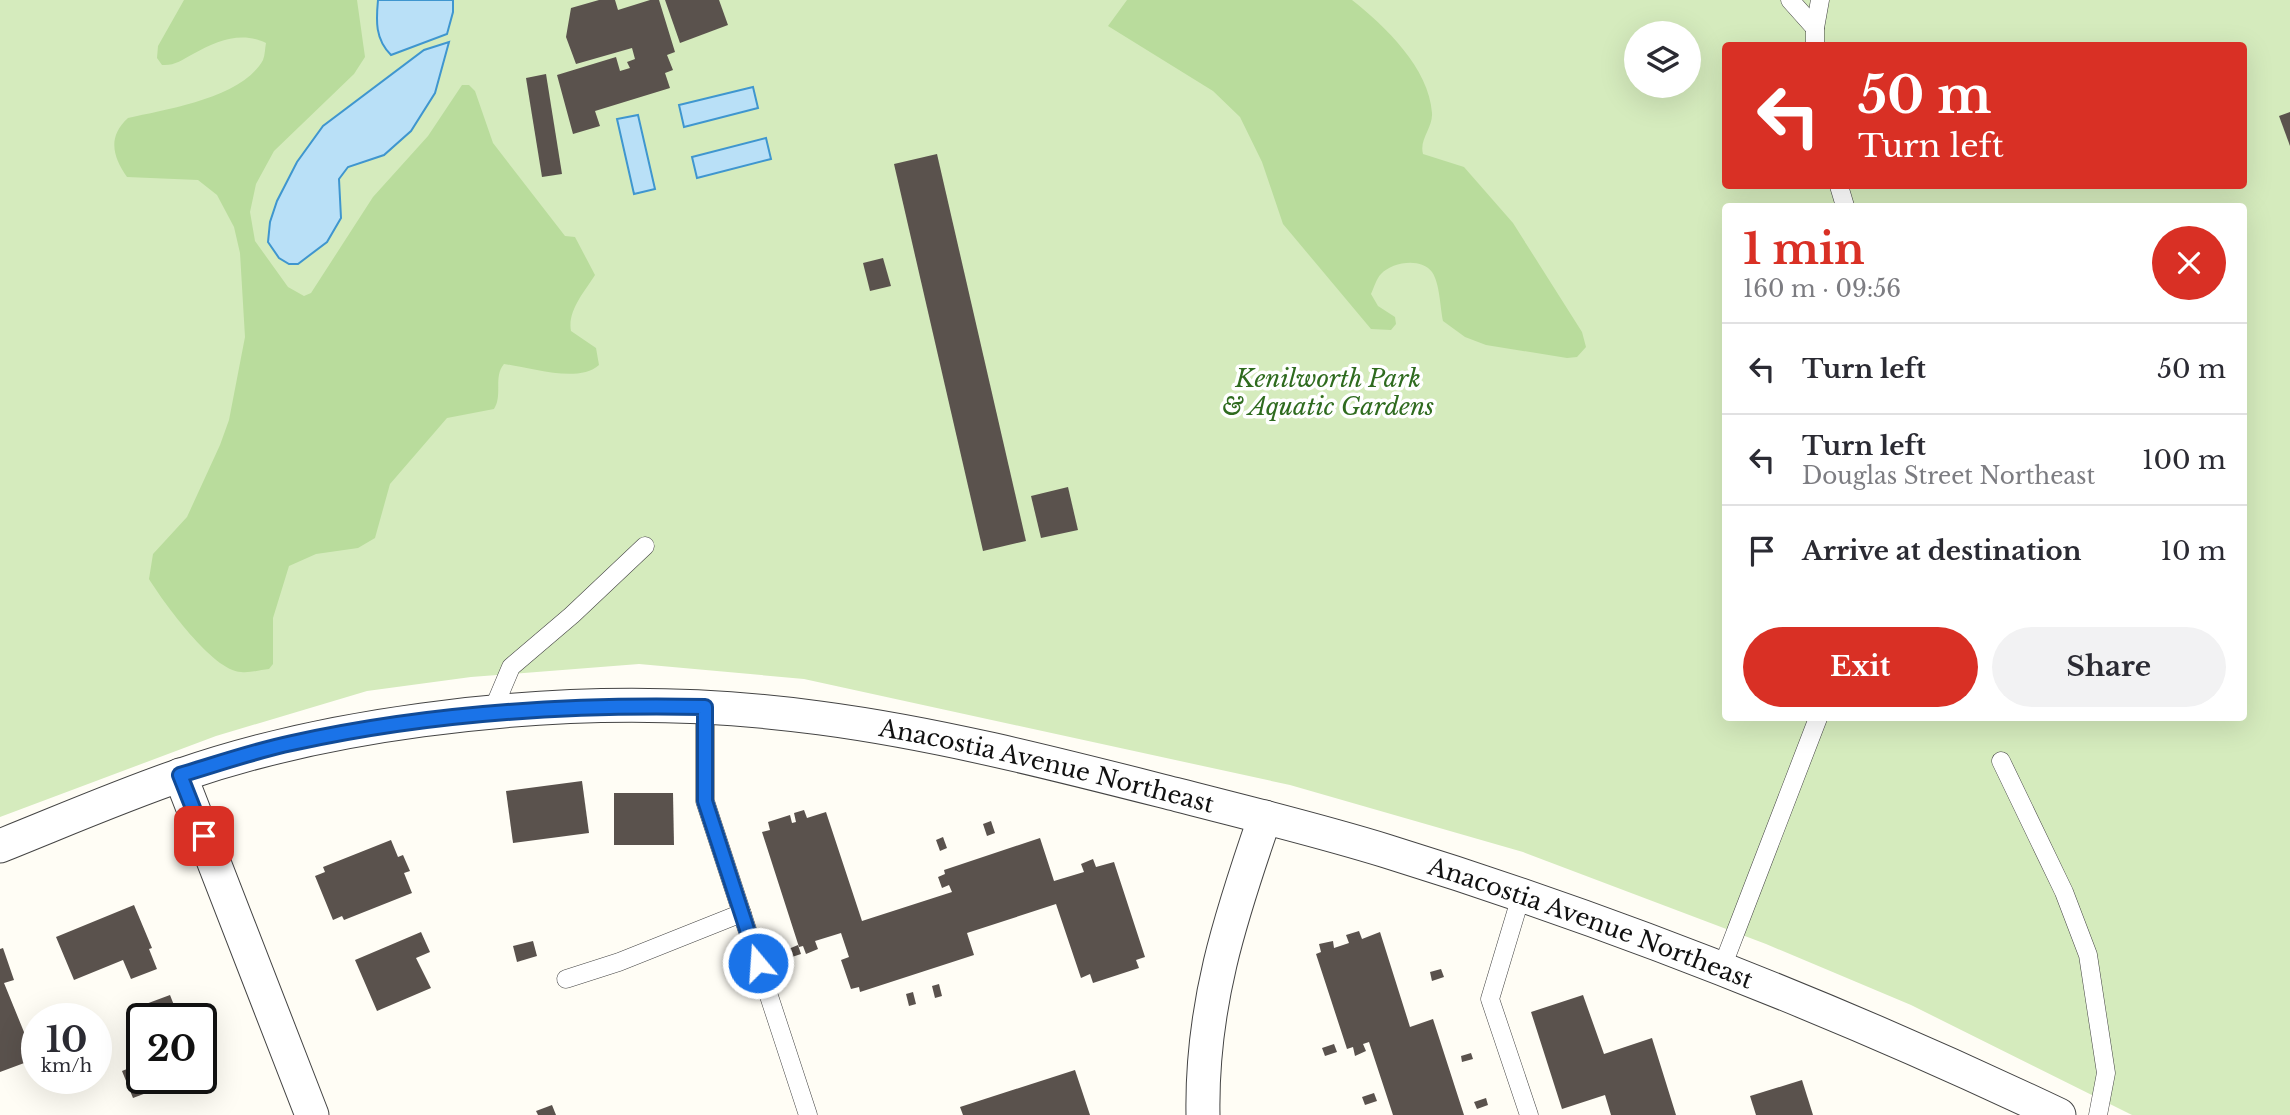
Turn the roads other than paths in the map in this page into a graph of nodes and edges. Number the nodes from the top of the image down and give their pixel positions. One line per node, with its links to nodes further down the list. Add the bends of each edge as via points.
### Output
1 (1790, 0): 3 (lane)
2 (1820, 0): 3 (lane)
3 (1815, 37)
4 (645, 546): 6 (lane, via 512,667)
5 (705, 707): 6 (street, Anacostia Avenue Northeast); 10 (street, Anacostia Avenue Northeast, via 900,730); 13 (lane, via 705,801)
6 (492, 712): 9 (street, Anacostia Avenue Northeast, via 324,736)
7 (1817, 721): 14 (lane)
8 (2001, 761): 21 (lane, via 2064,892 2088,955 2106,1073)
9 (180, 775): 11 (street, Anacostia Avenue Northeast); 16 (street)
10 (1265, 817): 12 (street, Anacostia Avenue Northeast); 18 (street, via 1214,982)
11 (0, 846)
12 (1521, 896): 14 (street, Anacostia Avenue Northeast); 19 (lane, via 1490,999)
13 (742, 913): 15 (lane); 17 (lane)
14 (1721, 970): 20 (street, Anacostia Avenue Northeast)
15 (566, 979)
16 (312, 1115)
17 (808, 1115)
18 (1203, 1115)
19 (1529, 1115)
20 (2059, 1115)
21 (2098, 1115)

